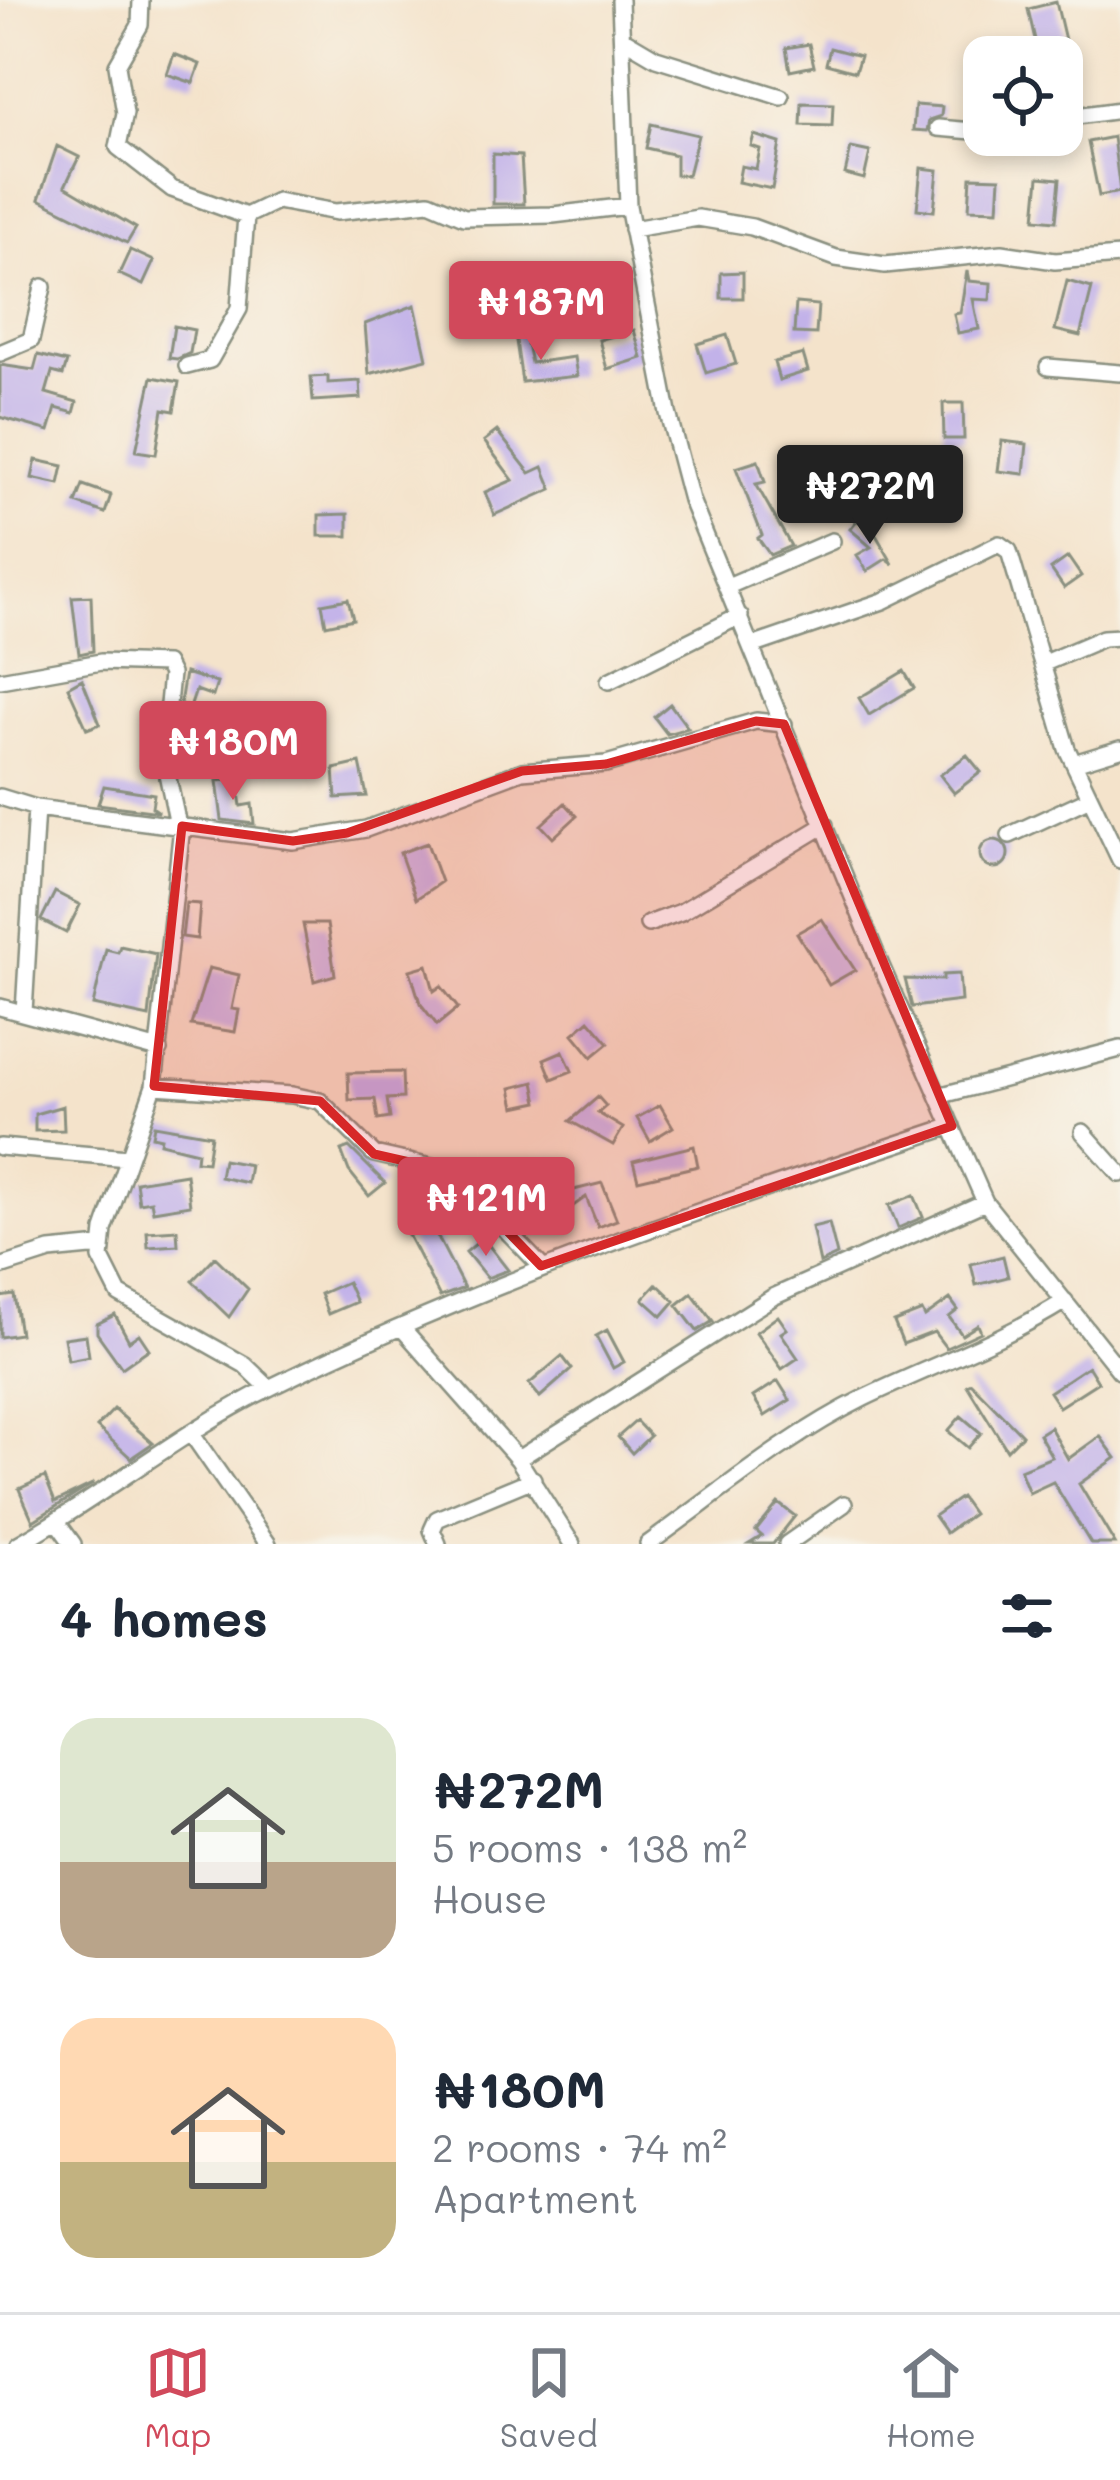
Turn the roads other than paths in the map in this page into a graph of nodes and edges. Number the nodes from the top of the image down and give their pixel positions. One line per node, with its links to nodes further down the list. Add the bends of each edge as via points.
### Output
1 (141, 0): 12 (street, via 140,25 117,65 125,113 118,146 172,189)
2 (620, 0): 3 (street)
3 (622, 38): 4 (street); 5 (street)
4 (656, 58): 5 (street); 6 (street)
5 (622, 68): 11 (street)
6 (781, 97)
7 (1120, 110): 8 (street)
8 (1083, 115)
9 (938, 128): 10 (street)
10 (963, 130)
11 (628, 206): 12 (street, via 464,217 429,202 336,212 277,201); 13 (street)
12 (246, 216): 17 (street, via 235,318 210,360)
13 (632, 229): 14 (street, via 698,218 885,265 1002,254 1055,261); 21 (street, via 691,500)
14 (1120, 256)
15 (43, 287): 16 (street, via 31,340)
16 (0, 353)
17 (187, 366)
18 (1048, 367): 19 (street)
19 (1120, 373)
20 (832, 541): 21 (street)
21 (728, 586): 22 (street)
22 (740, 616): 24 (street); 27 (street)
23 (1120, 637): 25 (street)
24 (752, 646): 25 (street, via 884,601 999,544 1009,551); 28 (street)
25 (1042, 664): 32 (street)
26 (0, 680): 36 (street, via 101,662 166,664 163,755)
27 (609, 681)
28 (773, 700): 29 (street); 30 (street)
29 (756, 721): 30 (street); 36 (street, via 606,764 522,771 347,833 293,841)
30 (784, 724): 37 (street)
31 (1120, 749): 32 (street)
32 (1074, 763): 34 (street)
33 (0, 796): 35 (street)
34 (1090, 798): 38 (street); 39 (street)
35 (36, 808): 36 (street); 42 (street)
36 (180, 825): 44 (street)
37 (824, 825): 40 (street, via 682,912); 46 (street)
38 (1010, 835)
39 (1120, 860)
40 (648, 924)
41 (0, 1007): 42 (street)
42 (24, 1012): 44 (street)
43 (1120, 1049): 46 (street)
44 (159, 1050): 45 (street)
45 (154, 1086): 50 (street); 54 (street, via 320,1102 374,1154 449,1171)
46 (942, 1095): 47 (street)
47 (952, 1126): 52 (street); 54 (street)
48 (1083, 1132): 51 (street)
49 (0, 1147): 50 (street)
50 (128, 1157): 53 (street)
51 (1120, 1174)
52 (985, 1202): 56 (street); 61 (street, via 772,1297)
53 (100, 1246): 55 (street); 59 (street, via 118,1294 245,1365)
54 (541, 1266): 57 (street)
55 (0, 1267)
56 (1065, 1301): 58 (street); 70 (street, via 1016,1332 842,1411)
57 (402, 1328): 59 (street); 61 (street)
58 (1120, 1371)
59 (268, 1388): 60 (street)
60 (191, 1433): 64 (street); 67 (street)
61 (518, 1459): 62 (street)
62 (532, 1479): 68 (street, via 437,1519); 69 (street)
63 (844, 1504): 71 (street)
64 (57, 1522): 65 (street); 66 (street)
65 (18, 1544)
66 (73, 1544)
67 (268, 1544)
68 (438, 1544)
69 (572, 1544)
70 (649, 1544)
71 (787, 1544)

